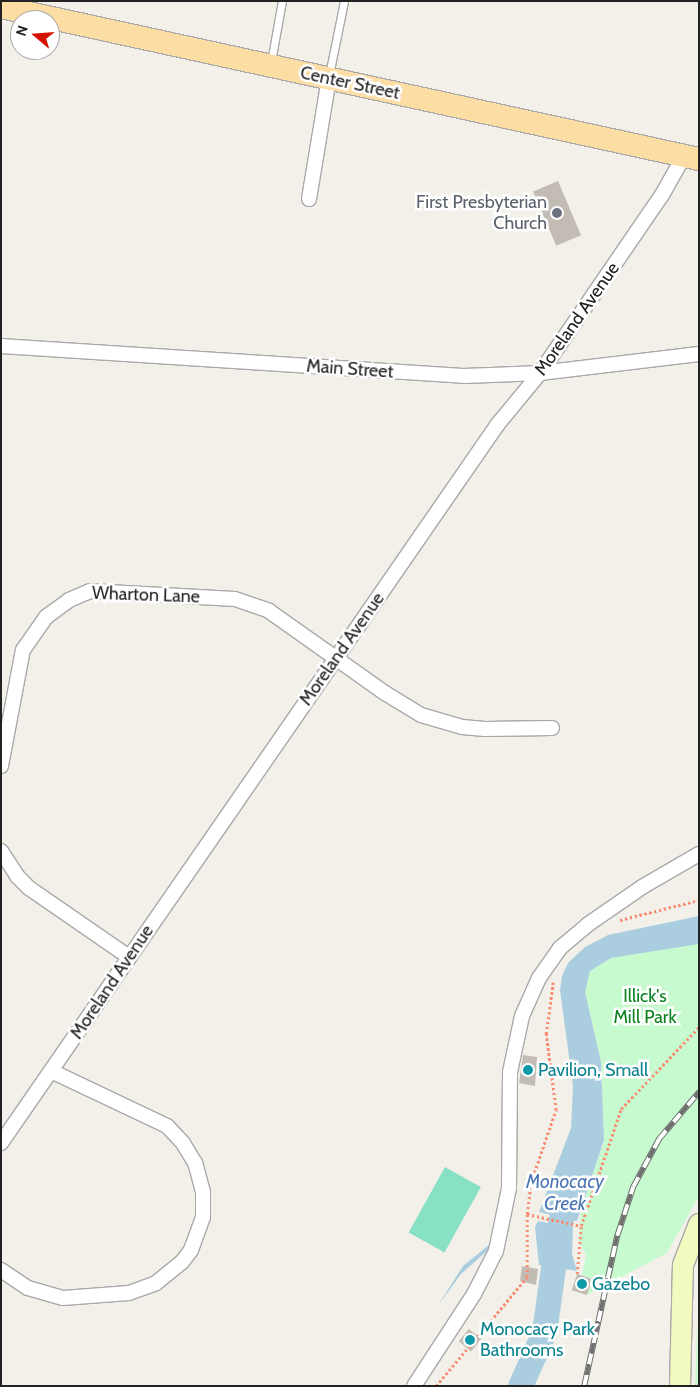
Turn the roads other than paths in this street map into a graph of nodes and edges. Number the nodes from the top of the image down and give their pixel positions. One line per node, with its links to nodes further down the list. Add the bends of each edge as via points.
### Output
1 (282, 1): 4 (lane)
2 (344, 1): 5 (lane)
3 (1, 7): 4 (main road, Center Street)
4 (270, 65): 5 (main road, Center Street)
5 (329, 78): 6 (main road, Center Street); 7 (street)
6 (691, 158): 10 (street, Moreland Avenue)
7 (309, 199)
8 (1, 346): 10 (street, Main Street, via 463,376)
9 (699, 354): 10 (street, Main Street)
10 (540, 373): 11 (street, Moreland Avenue, via 498,424)
11 (335, 659): 12 (street, Wharton Lane, via 400,702 441,721 485,729); 13 (street, Wharton Lane, via 269,611 234,599 141,591 81,594 46,617 23,650); 16 (street, Moreland Avenue)
12 (552, 728)
13 (1, 766)
14 (1, 851): 16 (street, via 17,876 30,888)
15 (699, 854): 21 (street, via 642,887 587,925 560,948 538,978 522,1016 510,1072 508,1188 496,1251 474,1294)
16 (129, 957): 17 (street, Moreland Avenue)
17 (51, 1071): 18 (street, Moreland Avenue); 20 (street, via 167,1126 183,1143 195,1164 203,1192 203,1217 191,1250 182,1262 156,1283 129,1293 63,1298 28,1288)
18 (1, 1143)
19 (699, 1224): 22 (street, via 683,1265)
20 (1, 1270)
21 (414, 1386)
22 (680, 1386)

